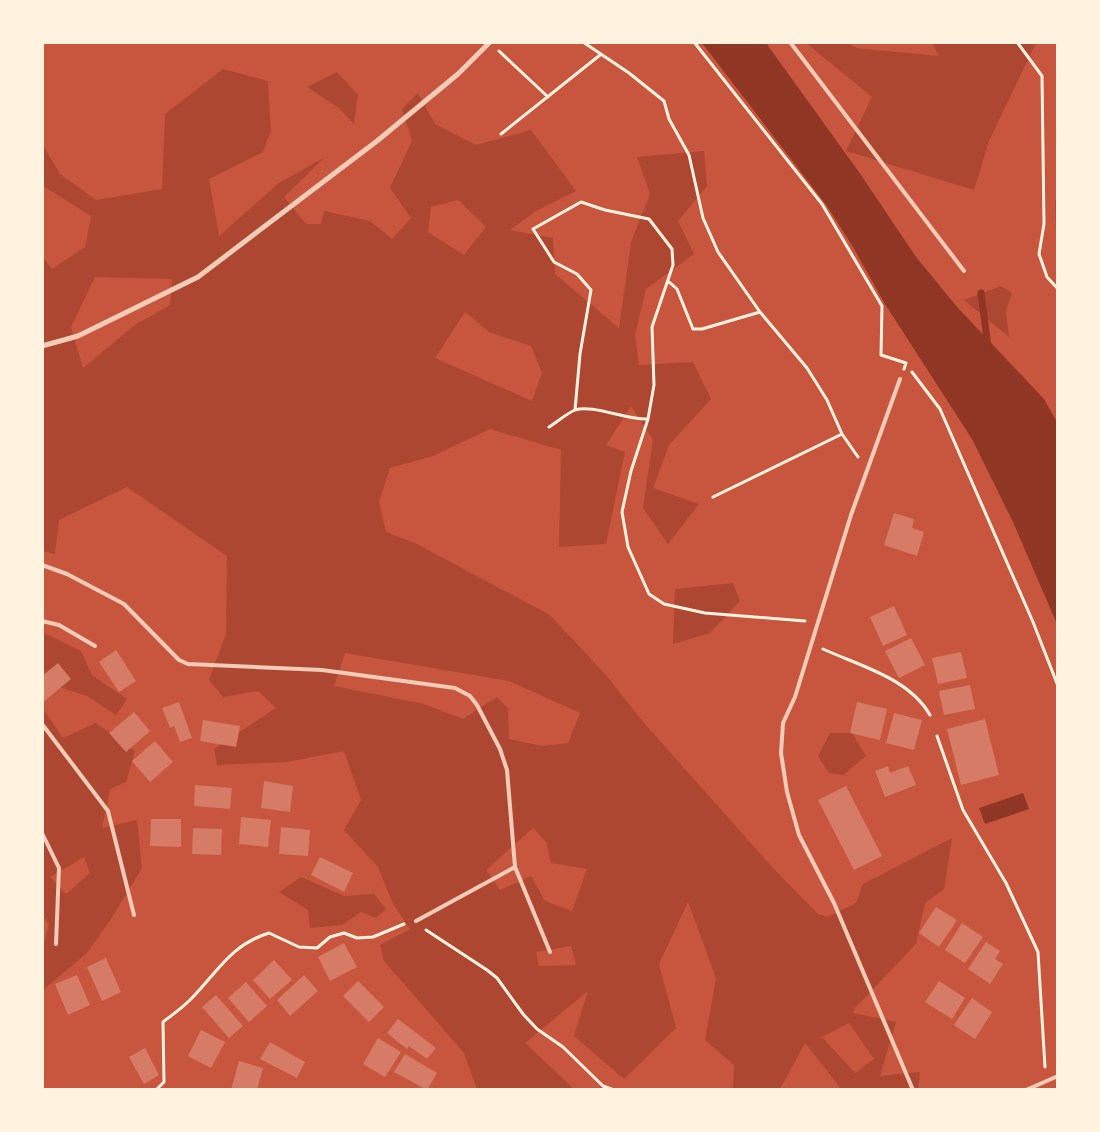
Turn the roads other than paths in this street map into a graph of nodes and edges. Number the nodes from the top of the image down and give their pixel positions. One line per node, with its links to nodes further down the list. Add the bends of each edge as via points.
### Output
1 (790, 42): 3 (lane)
2 (490, 43): 4 (street, via 458,74 376,141 198,277 78,336)
3 (964, 271)
4 (42, 346)
5 (900, 378): 17 (lane, via 851,515 782,731 781,753 786,792 799,835 834,903)
6 (42, 565): 11 (lane, via 68,574 124,604 179,660 188,664 322,670 454,688 470,696 500,749 506,770)
7 (42, 621): 8 (lane, via 59,624)
8 (95, 646)
9 (42, 724): 12 (lane, via 108,811)
10 (42, 833): 14 (lane, via 59,868)
11 (515, 867): 13 (lane); 15 (lane)
12 (134, 915)
13 (416, 921)
14 (56, 944)
15 (550, 952)
16 (1058, 1076): 18 (lane)
17 (913, 1090)
18 (1026, 1090)

